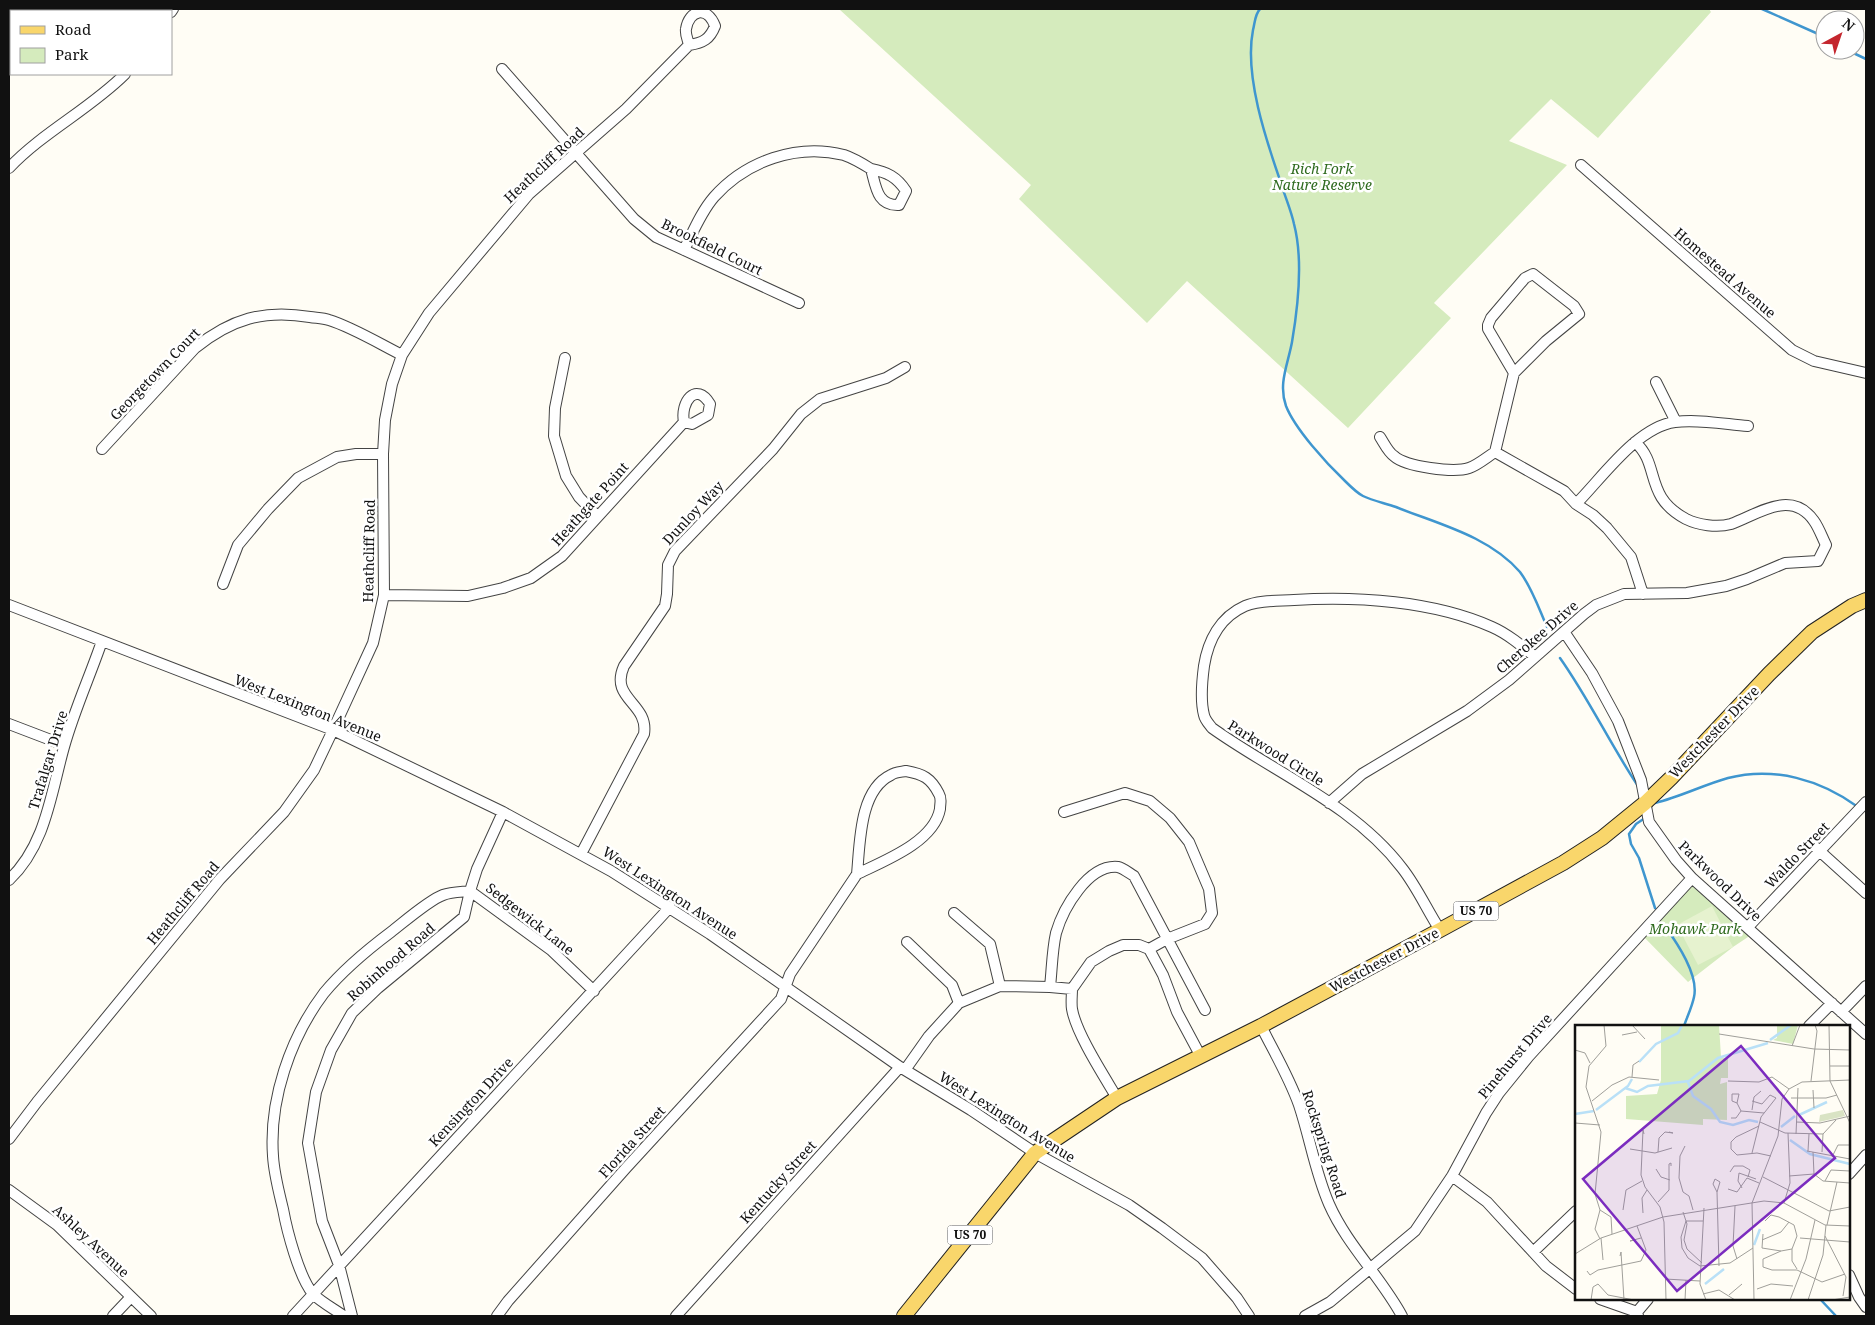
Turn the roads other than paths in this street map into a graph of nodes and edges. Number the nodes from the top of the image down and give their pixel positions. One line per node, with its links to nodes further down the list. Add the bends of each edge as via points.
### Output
1 (689, 45): 4 (street, Heathcliff Road, via 626,109)
2 (502, 69): 4 (street, Brookfield Court)
3 (124, 75): 6 (street)
4 (576, 152): 8 (street, Brookfield Court, via 634,219 656,237); 10 (street, Heathcliff Road, via 523,201 429,313)
5 (1582, 165): 14 (street, Homestead Avenue, via 1792,350 1814,361)
6 (9, 168)
7 (871, 169): 8 (street, via 846,156 824,152 792,153 765,160 737,175 714,197)
8 (684, 250): 9 (street, Brookfield Court)
9 (799, 304)
10 (402, 355): 21 (street, Georgetown Court, via 329,320 269,313 236,321 195,348); 23 (street, Heathcliff Road, via 392,384)
11 (565, 358): 25 (street, via 555,408 554,436 566,476 579,497)
12 (905, 367): 43 (street, Dunloy Way, via 886,378 820,398 811,405 675,551 668,565 665,606 620,676 622,690 644,719 644,734)
13 (1514, 373): 13 (street, via 1579,314 1574,306 1533,274 1526,278 1488,325); 22 (street)
14 (1866, 373)
15 (1656, 382): 17 (street)
16 (684, 422): 25 (street, Heathgate Point)
17 (1676, 422): 18 (street); 20 (street, via 1667,423)
18 (1748, 426)
19 (1380, 437): 22 (street, via 1394,456 1421,466 1471,468)
20 (1634, 442): 24 (street); 27 (street, Cherokee Drive, via 1641,448 1658,494 1666,505 1684,518 1720,526 1774,506 1790,505 1814,521 1826,545 1818,562 1785,563 1726,586 1687,593)
21 (102, 449)
22 (1495, 452): 24 (street, via 1564,491)
23 (383, 454): 26 (street, via 337,457 298,478 238,545); 28 (street, Heathcliff Road)
24 (1576, 504): 27 (street, via 1607,528 1631,557)
25 (597, 516): 28 (street, Heathgate Point, via 562,556 531,578 468,596)
26 (223, 584)
27 (1643, 594): 31 (street, Cherokee Drive, via 1624,594 1596,606)
28 (384, 595): 35 (street, Heathcliff Road, via 374,643)
29 (1866, 600): 39 (main road, Westchester Drive / US 70, via 1812,632)
30 (9, 605): 32 (street, West Lexington Avenue)
31 (1564, 633): 33 (street, Cherokee Drive); 39 (street, Parkwood Drive, via 1592,673 1614,713 1635,762)
32 (102, 641): 35 (street, West Lexington Avenue); 36 (street, Trafalgar Drive)
33 (1535, 657): 38 (street, Cherokee Drive, via 1467,711 1362,774); 38 (street, Parkwood Circle, via 1505,634 1472,619 1396,603 1311,599 1257,602 1233,613 1212,636 1206,654 1201,683 1204,716 1221,735)
34 (9, 724): 36 (street)
35 (333, 730): 40 (street, West Lexington Avenue); 72 (street, Heathcliff Road, via 314,770 290,804 220,879)
36 (64, 745): 46 (street, Trafalgar Drive, via 39,837)
37 (1866, 802): 42 (street, Waldo Street)
38 (1329, 803): 52 (street, Parkwood Circle, via 1363,828 1402,867)
39 (1645, 803): 45 (street, Parkwood Drive, via 1649,822); 52 (main road, Westchester Drive / US 70, via 1563,864)
40 (504, 812): 43 (street, West Lexington Avenue); 47 (street, Robinhood Road)
41 (1064, 812): 53 (street, via 1125,793 1150,801 1170,818 1189,842 1209,889 1212,913 1204,924)
42 (1817, 849): 48 (street); 51 (street, Waldo Street)
43 (581, 854): 49 (street, West Lexington Avenue)
44 (857, 874): 44 (street, via 903,851 927,832 938,816 941,798 934,783 920,773 906,770 891,774 875,788 862,819); 58 (street, Florida Street, via 790,974)
45 (1692, 878): 51 (street, Parkwood Drive); 76 (street, Pinehurst Drive, via 1529,1056 1486,1113)
46 (9, 880)
47 (470, 891): 61 (street, Sedgewick Lane, via 551,950); 80 (street, Robinhood Road, via 464,917 352,1013 331,1050 316,1092 308,1143 322,1221); 84 (street, Robinhood Road, via 444,894 372,946 344,971 304,1024 288,1060 279,1089 273,1157 293,1247)
48 (1866, 893)
49 (670, 907): 58 (street, West Lexington Avenue); 61 (street, Kensington Drive)
50 (954, 913): 56 (street, via 990,944)
51 (1748, 927): 63 (street, Parkwood Drive)
52 (1440, 930): 67 (main road, Westchester Drive / US 70)
53 (1167, 939): 55 (street); 59 (street, via 1134,876 1120,867 1100,870 1082,885 1064,914 1053,946); 64 (street)
54 (907, 942): 62 (street, via 952,985)
55 (1148, 949): 60 (street, via 1139,945 1123,945 1109,951 1091,962); 69 (street)
56 (1000, 986): 59 (street); 62 (street)
57 (1866, 986): 65 (street)
58 (786, 987): 70 (street, West Lexington Avenue); 96 (street, Florida Street, via 781,1000 619,1176)
59 (1050, 987): 60 (street)
60 (1072, 989): 71 (street, via 1072,1010)
61 (594, 991): 80 (street, Kensington Drive)
62 (959, 1003): 70 (street, Kentucky Street)
63 (1832, 1003): 65 (street, Parkwood Drive); 66 (street)
64 (1205, 1010)
65 (1841, 1012): 68 (street, Parkwood Drive)
66 (1810, 1025)
67 (1260, 1026): 69 (main road, Westchester Drive / US 70); 81 (street, Rockspring Road, via 1299,1105 1330,1206)
68 (1866, 1034)
69 (1200, 1055): 71 (main road, Westchester Drive / US 70)
70 (903, 1068): 73 (street, West Lexington Avenue); 97 (street, Kentucky Street)
71 (1117, 1098): 73 (main road, Westchester Drive / US 70)
72 (9, 1139)
73 (1035, 1153): 98 (main road, Westchester Drive / US 70); 99 (street, West Lexington Avenue, via 1129,1205 1202,1258)
74 (1866, 1155): 75 (street)
75 (1850, 1173)
76 (1452, 1176): 79 (street, via 1487,1202); 81 (street, Pinehurst Drive, via 1415,1231)
77 (9, 1190): 86 (street, Ashley Avenue, via 57,1225)
78 (1575, 1212): 79 (street)
79 (1534, 1252): 83 (street)
80 (339, 1265): 84 (street, Kensington Drive); 95 (street, Robinhood Road)
81 (1370, 1269): 100 (street, Pinehurst Drive, via 1330,1302); 101 (street, Rockspring Road)
82 (1850, 1277): 85 (street)
83 (1575, 1289)
84 (314, 1295): 93 (street, Kensington Drive); 94 (street, Robinhood Road)
85 (1863, 1295): 89 (street)
86 (131, 1297): 91 (street); 92 (street, Ashley Avenue)
87 (1602, 1300): 90 (street)
88 (1647, 1300): 90 (street)
89 (1866, 1306)
90 (1637, 1314)
91 (113, 1316)
92 (150, 1316)
93 (293, 1316)
94 (344, 1316)
95 (352, 1316)
96 (497, 1316)
97 (676, 1316)
98 (904, 1316)
99 (1249, 1316)
100 (1305, 1316)
101 (1402, 1316)

